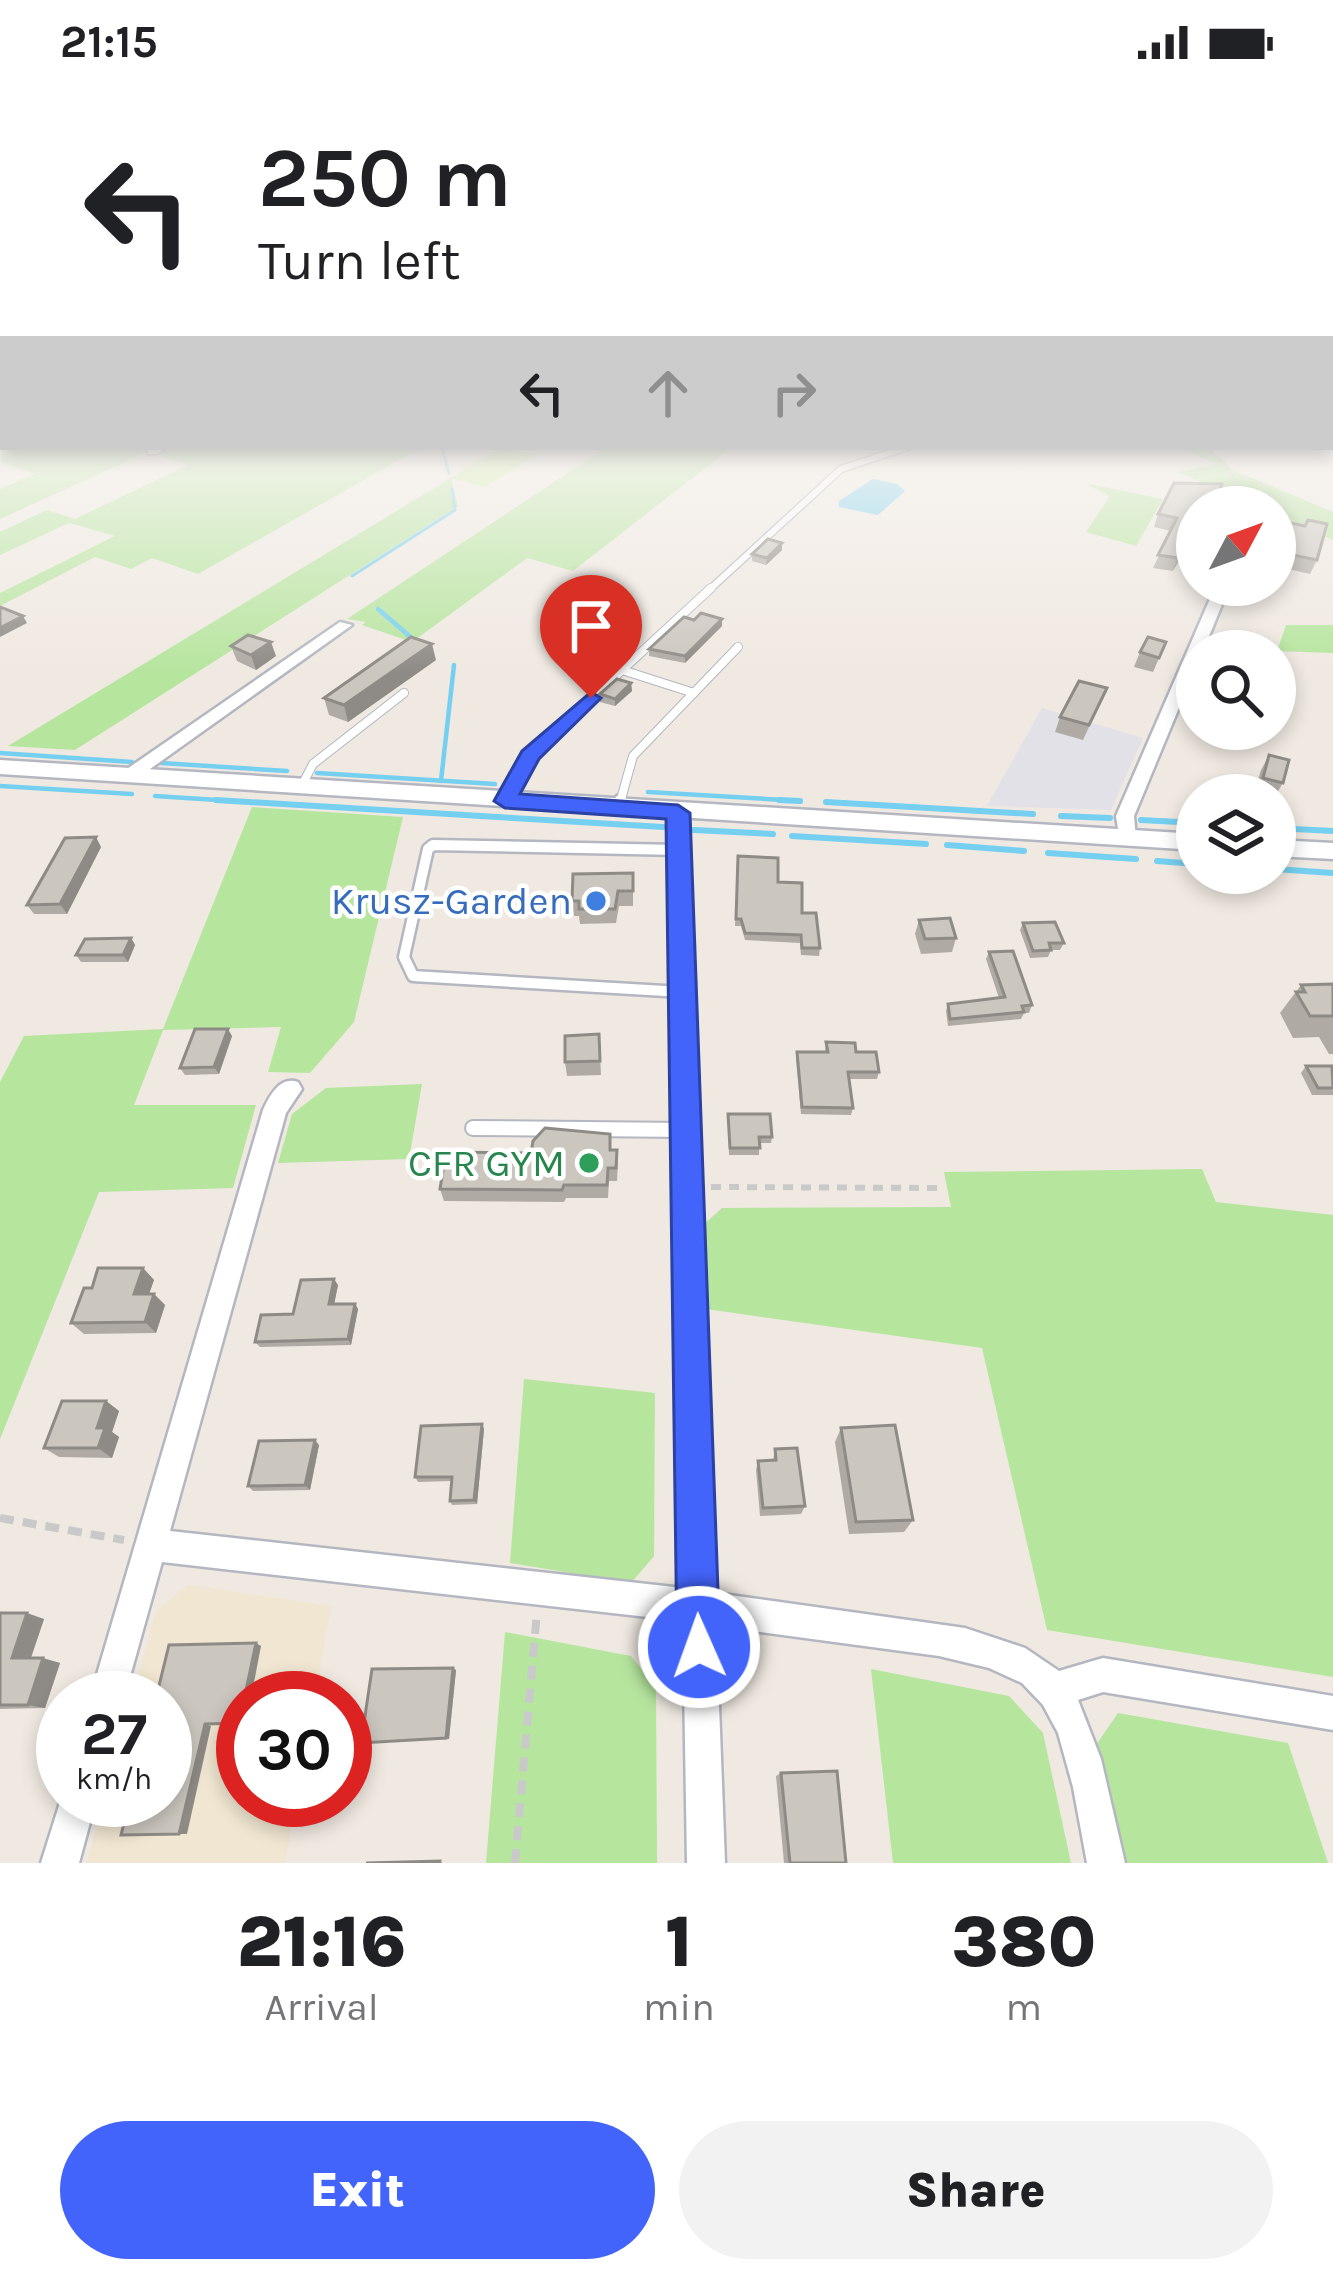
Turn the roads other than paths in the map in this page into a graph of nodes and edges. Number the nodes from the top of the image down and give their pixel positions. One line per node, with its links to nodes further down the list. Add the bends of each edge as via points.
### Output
1 (800, 507): 5 (lane)
2 (1214, 606): 14 (street, via 1125,816)
3 (346, 626): 9 (street)
4 (738, 647): 7 (lane)
5 (622, 670): 7 (lane); 11 (lane, via 530,755)
6 (404, 693): 10 (lane, via 313,764)
7 (694, 693): 12 (lane, via 633,756)
8 (0, 767): 9 (street)
9 (130, 776): 10 (street)
10 (301, 787): 11 (street)
11 (505, 801): 12 (street)
12 (618, 808): 13 (street)
13 (678, 813): 14 (street); 17 (street)
14 (1126, 838): 15 (street)
15 (1176, 841)
16 (1296, 849): 18 (street)
17 (679, 850): 19 (street); 19 (lane, via 433,844 404,957 413,976)
18 (1333, 851)
19 (682, 992): 22 (street)
20 (290, 1089): 23 (street, via 275,1110)
21 (473, 1129): 22 (lane)
22 (686, 1130): 24 (street)
23 (151, 1545): 24 (street); 25 (street)
24 (698, 1604): 26 (street, via 977,1649 1036,1672); 30 (street)
25 (115, 1671)
26 (1050, 1690): 27 (street, via 1103,1675); 31 (street, via 1086,1762)
27 (1333, 1713)
28 (70, 1827): 29 (street)
29 (60, 1863)
30 (706, 1863)
31 (1106, 1863)

